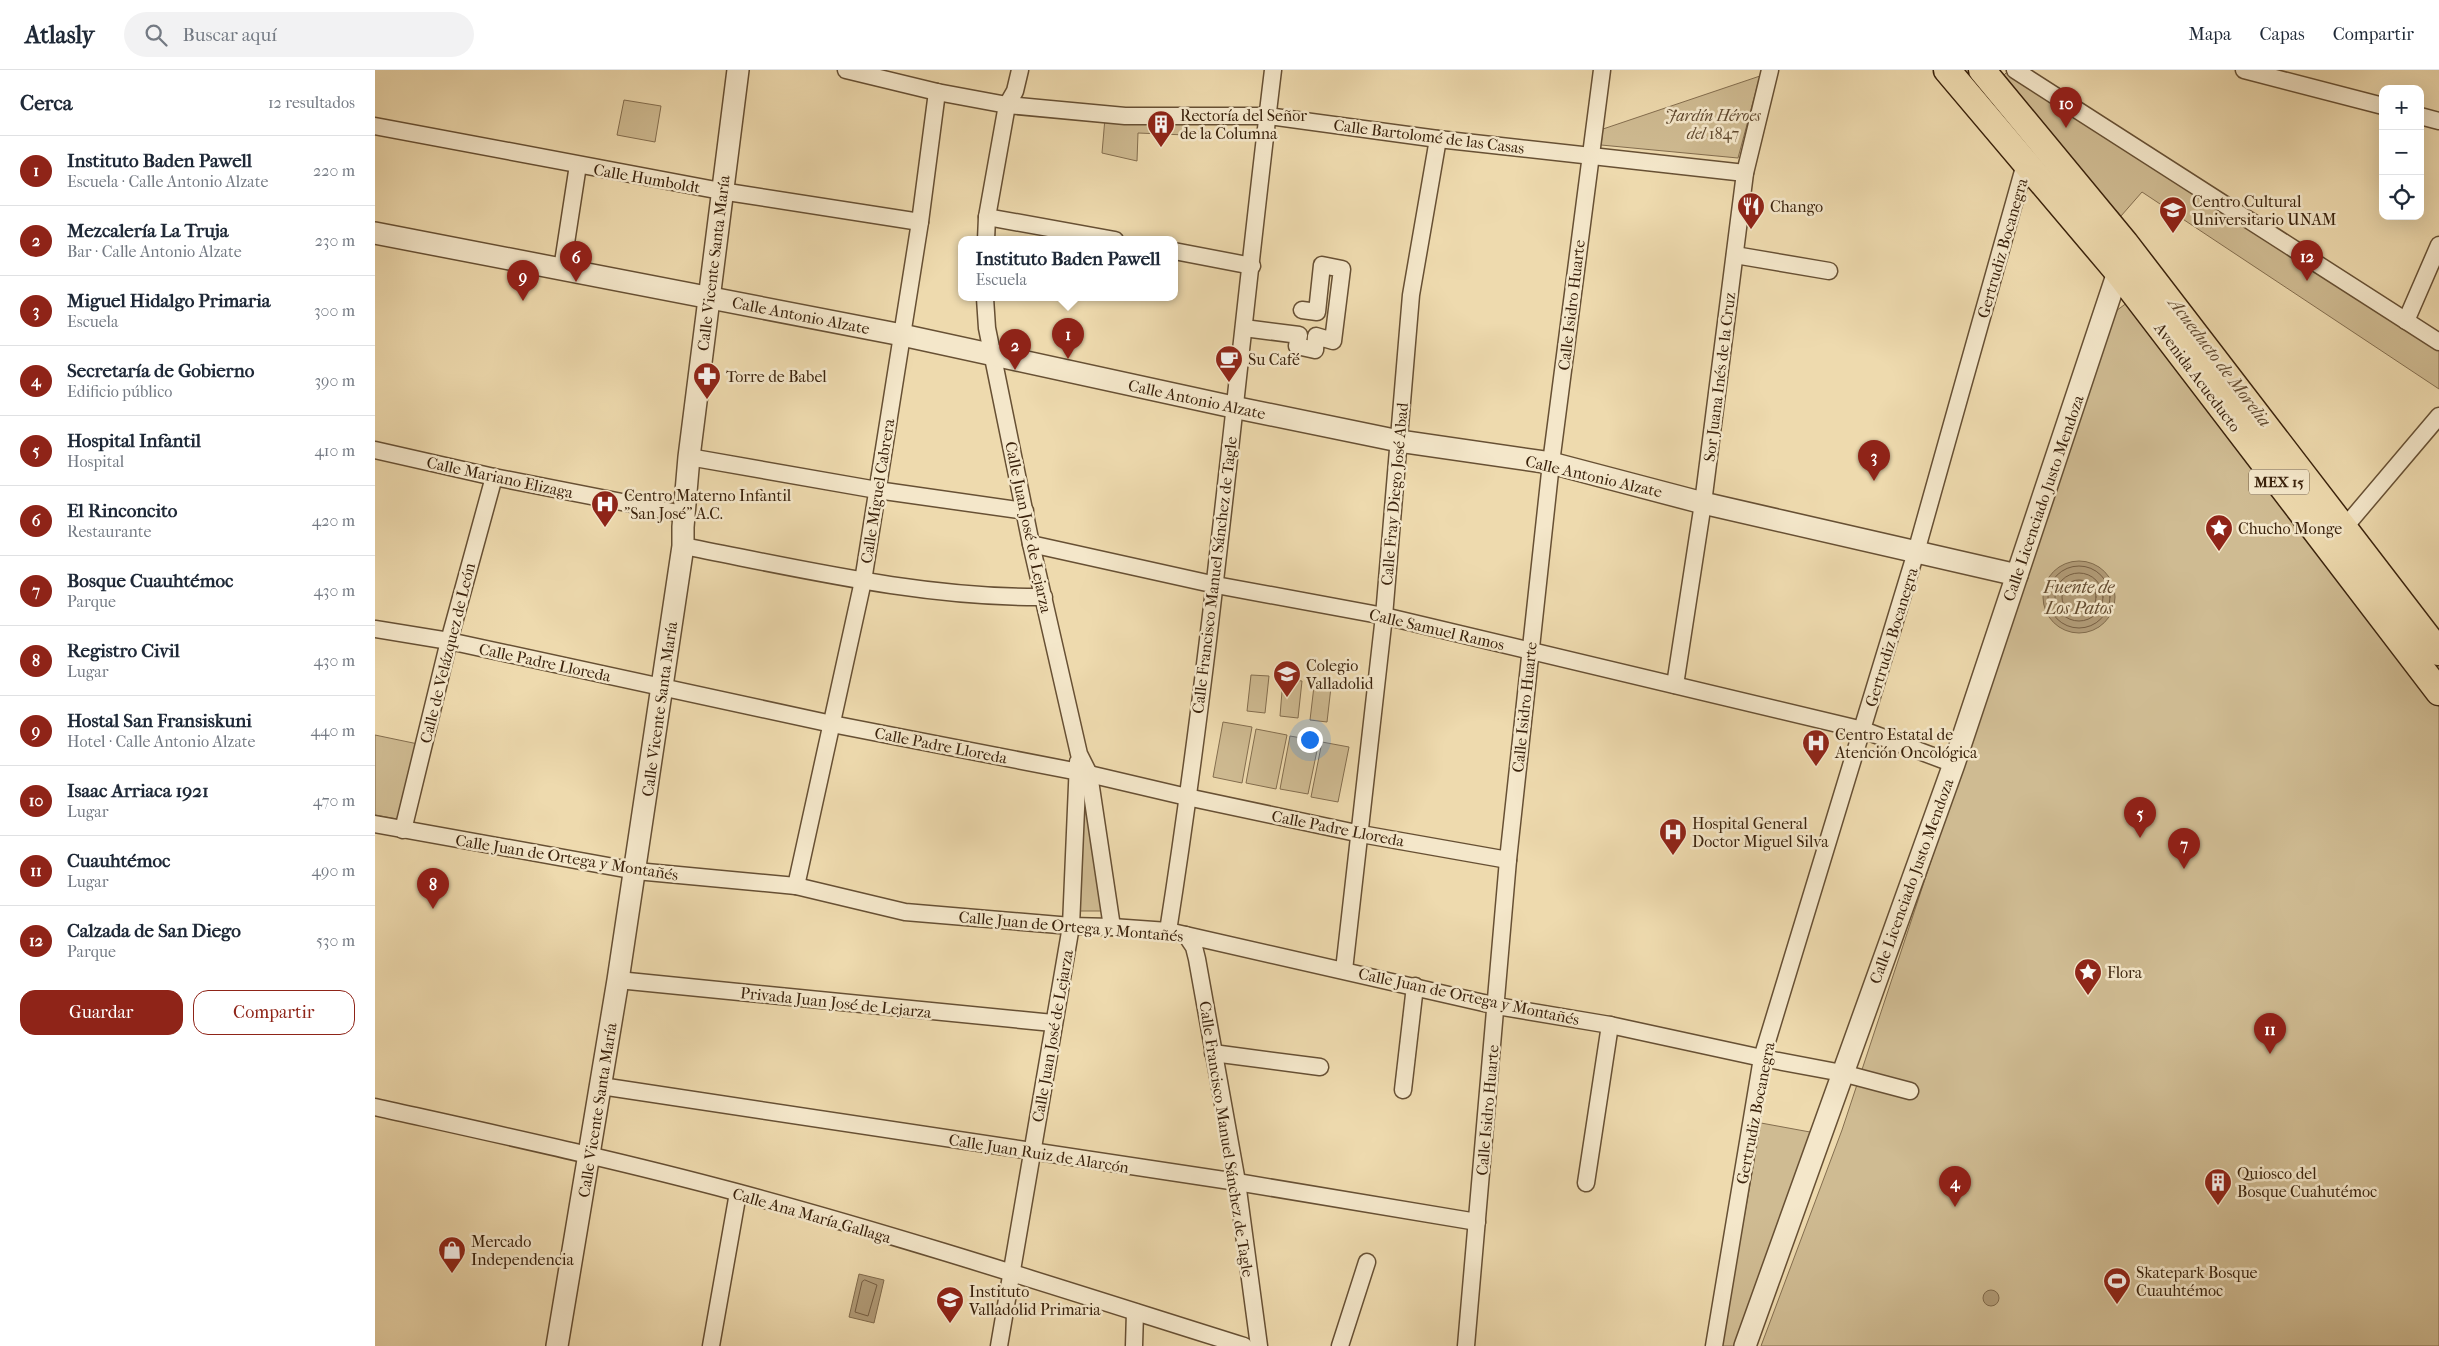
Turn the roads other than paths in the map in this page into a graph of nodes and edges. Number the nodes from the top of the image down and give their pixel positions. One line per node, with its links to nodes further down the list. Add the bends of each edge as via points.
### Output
1 (738, 70): 23 (street, Calle Vicente Santa María)
2 (846, 70): 11 (street, Calle Bartolomé de las Casas)
3 (1020, 70): 12 (street, via 1015,91)
4 (1273, 70): 14 (street, Calle Francisco Manuel Sánchez de Tagle)
5 (1601, 70): 19 (street, Calle Isidro Huarte)
6 (1770, 70): 22 (street, Sor Juana Inés de la Cruz)
7 (1947, 70): 20 (main road, Avenida Acueducto / MEX 15)
8 (1982, 70): 55 (main road, Avenida Acueducto / MEX 15, via 2125,243)
9 (2015, 70): 39 (street)
10 (2244, 70): 13 (street)
11 (937, 92): 12 (street, Calle Bartolomé de las Casas); 25 (street, Calle Miguel Cabrera)
12 (1007, 105): 14 (street, Calle Bartolomé de las Casas, via 1125,116); 24 (street)
13 (2379, 105)
14 (1268, 116): 18 (street, Calle Bartolomé de las Casas); 32 (street, Calle Francisco Manuel Sánchez de Tagle)
15 (2424, 117): 16 (street)
16 (2439, 122)
17 (375, 126): 21 (street, Calle Humboldt)
18 (1438, 139): 19 (street, Calle Bartolomé de las Casas); 46 (street, Calle Fray Diego José Abad, via 1411,294)
19 (1591, 156): 22 (street, Calle Bartolomé de las Casas); 49 (street, Calle Isidro Huarte)
20 (2025, 164): 35 (main road, Avenida Acueducto / MEX 15); 58 (street, Gertrudiz Bocanegra)
21 (578, 165): 23 (street, Calle Humboldt); 33 (street)
22 (1745, 173): 31 (street, Sor Juana Inés de la Cruz)
23 (721, 192): 25 (street, Calle Humboldt); 36 (street, Calle Vicente Santa María)
24 (987, 217): 27 (street); 28 (street)
25 (920, 222): 41 (street, Calle Miguel Cabrera)
26 (375, 233): 33 (street, Calle Antonio Alzate)
27 (986, 236)
28 (1093, 236)
29 (2439, 245): 39 (street)
30 (1178, 252): 32 (street)
31 (1735, 255): 34 (street); 52 (street, Sor Juana Inés de la Cruz)
32 (1252, 266): 40 (street, Calle Francisco Manuel Sánchez de Tagle)
33 (562, 269): 36 (street, Calle Antonio Alzate)
34 (1829, 271)
35 (2118, 272): 59 (street, Calle Licenciado Justo Mendoza); 70 (main road, Avenida Acueducto / MEX 15)
36 (709, 297): 41 (street, Calle Antonio Alzate); 48 (street, Calle Vicente Santa María)
37 (985, 301): 43 (street, Calle Juan José de Lejarza)
38 (1302, 310): 40 (street, via 1317,312 1322,265 1341,269 1333,341 1316,336 1315,350 1297,346 1299,335)
39 (2406, 320): 42 (street)
40 (1244, 328): 44 (street, Calle Francisco Manuel Sánchez de Tagle)
41 (902, 334): 43 (street, Calle Antonio Alzate); 51 (street, Calle Miguel Cabrera)
42 (2439, 342)
43 (992, 354): 44 (street, Calle Antonio Alzate); 53 (street, Calle Juan José de Lejarza)
44 (1233, 407): 46 (street, Calle Antonio Alzate); 61 (street, Calle Francisco Manuel Sánchez de Tagle)
45 (2439, 416): 55 (street)
46 (1399, 441): 49 (street, Calle Antonio Alzate); 63 (street, Calle Fray Diego José Abad)
47 (375, 450): 50 (street, Calle Mariano Elizaga)
48 (689, 457): 51 (street); 54 (street, Calle Vicente Santa María)
49 (1551, 463): 52 (street, Calle Antonio Alzate); 66 (street, Calle Isidro Huarte)
50 (494, 477): 54 (street, Calle Mariano Elizaga); 65 (street, Calle de Velázquez de León)
51 (877, 490): 53 (street); 60 (street, Calle Miguel Cabrera)
52 (1703, 503): 58 (street, Calle Antonio Alzate); 68 (street, Sor Juana Inés de la Cruz)
53 (1025, 512): 56 (street, Calle Juan José de Lejarza)
54 (683, 514): 57 (street, Calle Vicente Santa María)
55 (2344, 528): 67 (main road, Avenida Acueducto / MEX 15)
56 (1031, 544): 61 (street, Calle Samuel Ramos); 62 (street, Calle Juan José de Lejarza)
57 (683, 546): 60 (street); 69 (street, Calle Vicente Santa María)
58 (1916, 552): 59 (street, Calle Antonio Alzate); 72 (street, Gertrudiz Bocanegra)
59 (2017, 575): 73 (street, Calle Licenciado Justo Mendoza)
60 (863, 580): 62 (street, via 993,597); 71 (street, Calle Miguel Cabrera)
61 (1216, 585): 63 (street, Calle Samuel Ramos); 75 (street, Calle Francisco Manuel Sánchez de Tagle)
62 (1044, 597): 74 (street, Calle Juan José de Lejarza)
63 (1384, 616): 66 (street, Calle Samuel Ramos); 78 (street, Calle Fray Diego José Abad)
64 (375, 629): 65 (street, Calle Padre Lloreda)
65 (449, 641): 69 (street, Calle Padre Lloreda); 77 (street, Calle de Velázquez de León)
66 (1530, 651): 68 (street, Calle Samuel Ramos); 79 (street, Calle Isidro Huarte)
67 (2439, 652)
68 (1675, 685): 72 (street, Calle Samuel Ramos)
69 (662, 687): 71 (street, Calle Padre Lloreda); 80 (street, Calle Vicente Santa María)
70 (2439, 692)
71 (832, 724): 74 (street, Calle Padre Lloreda); 81 (street, Calle Miguel Cabrera)
72 (1863, 730): 73 (street, Calle Samuel Ramos); 93 (street, Gertrudiz Bocanegra)
73 (1954, 764): 95 (street, Calle Licenciado Justo Mendoza)
74 (1083, 772): 75 (street, Calle Padre Lloreda); 82 (street, Calle Juan José de Lejarza); 83 (street, Calle Juan José de Lejarza)
75 (1187, 797): 78 (street, Calle Padre Lloreda); 84 (street, Calle Francisco Manuel Sánchez de Tagle)
76 (375, 824): 77 (street, Calle Juan de Ortega y Montañés)
77 (403, 830): 80 (street, Calle Juan de Ortega y Montañés)
78 (1361, 834): 79 (street, Calle Padre Lloreda); 86 (street, Calle Fray Diego José Abad)
79 (1508, 860): 89 (street, Calle Isidro Huarte)
80 (636, 871): 81 (street, Calle Juan de Ortega y Montañés); 87 (street, Calle Vicente Santa María)
81 (795, 886): 82 (street, Calle Juan de Ortega y Montañés, via 905,912)
82 (1071, 926): 83 (street, Calle Juan de Ortega y Montañés); 90 (street, Calle Juan José de Lejarza)
83 (1112, 926): 84 (street, Calle Juan de Ortega y Montañés)
84 (1168, 931): 85 (street, Calle Juan de Ortega y Montañés)
85 (1186, 935): 86 (street, Calle Juan de Ortega y Montañés); 92 (street, Calle Francisco Manuel Sánchez de Tagle, via 1197,959)
86 (1344, 970): 88 (street, Calle Juan de Ortega y Montañés)
87 (619, 980): 90 (street, Privada Juan José de Lejarza); 96 (street, Calle Vicente Santa María)
88 (1415, 986): 89 (street, Calle Juan de Ortega y Montañés); 97 (street)
89 (1497, 1006): 91 (street, Calle Juan de Ortega y Montañés); 105 (street, Calle Isidro Huarte)
90 (1053, 1023): 100 (street, Calle Juan José de Lejarza)
91 (1610, 1025): 93 (street, Calle Juan de Ortega y Montañés); 103 (street)
92 (1213, 1053): 94 (street); 102 (street, Calle Francisco Manuel Sánchez de Tagle)
93 (1762, 1058): 95 (street, Calle Juan de Ortega y Montañés); 117 (street, Gertrudiz Bocanegra)
94 (1320, 1067)
95 (1842, 1073): 98 (street, Calle Juan de Ortega y Montañés); 118 (street, Calle Licenciado Justo Mendoza)
96 (601, 1086): 100 (street, Calle Juan Ruiz de Alarcón); 101 (street, Calle Vicente Santa María)
97 (1403, 1090)
98 (1910, 1091)
99 (375, 1107): 101 (street, Calle Ana María Gallaga)
100 (1032, 1152): 102 (street, Calle Juan Ruiz de Alarcón); 107 (street, Calle Juan José de Lejarza)
101 (590, 1154): 104 (street, Calle Ana María Gallaga); 109 (street, Calle Vicente Santa María)
102 (1237, 1182): 105 (street, Calle Juan Ruiz de Alarcón); 114 (street, Calle Francisco Manuel Sánchez de Tagle)
103 (1586, 1183)
104 (739, 1193): 107 (street, Calle Ana María Gallaga); 110 (street)
105 (1477, 1222): 116 (street, Calle Isidro Huarte)
106 (1367, 1262): 115 (street)
107 (1012, 1273): 108 (street, Calle Ana María Gallaga); 111 (street, Calle Juan José de Lejarza)
108 (1135, 1312): 112 (street); 113 (street, Calle Ana María Gallaga)
109 (557, 1346)
110 (711, 1346)
111 (999, 1346)
112 (1134, 1346)
113 (1244, 1346)
114 (1259, 1346)
115 (1340, 1346)
116 (1466, 1346)
117 (1714, 1346)
118 (1745, 1346)

